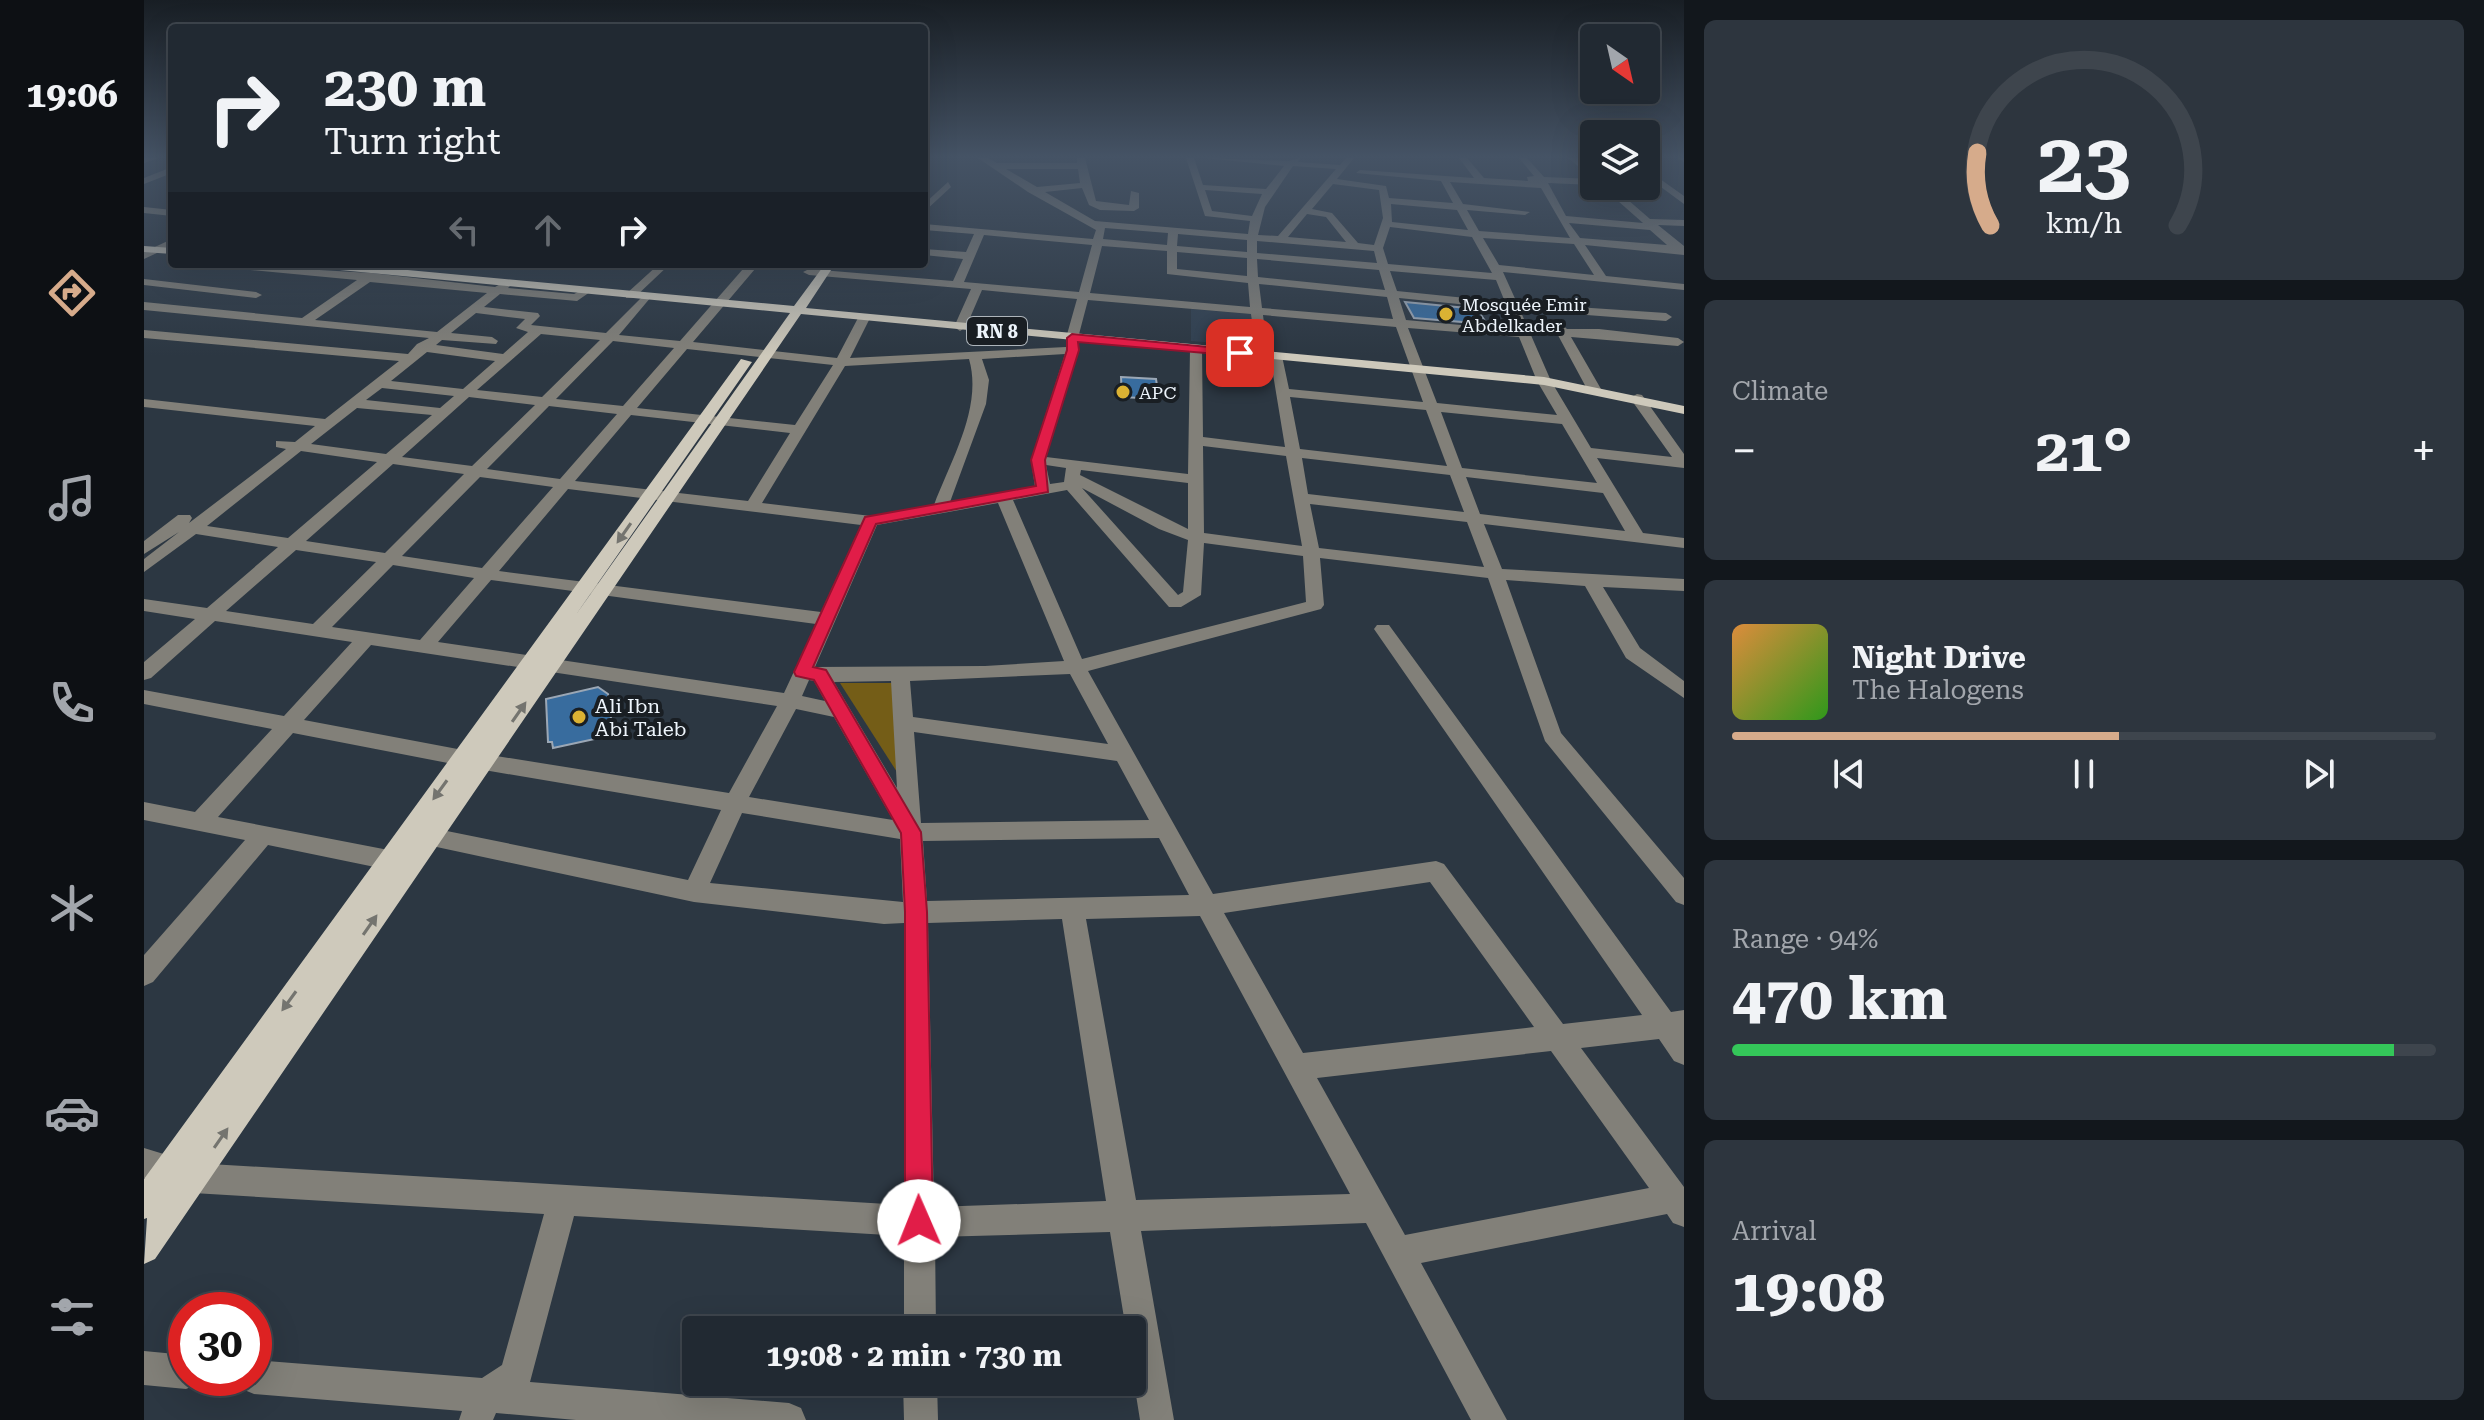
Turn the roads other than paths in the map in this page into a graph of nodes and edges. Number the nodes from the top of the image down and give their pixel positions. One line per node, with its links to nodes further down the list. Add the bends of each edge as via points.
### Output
1 (1093, 224): 23 (street, via 1101,229)
2 (1097, 224): 16 (street)
3 (1255, 224): 20 (street)
4 (1294, 224): 21 (street)
5 (1337, 224): 25 (street)
6 (1387, 224): 28 (street)
7 (1389, 224): 18 (street)
8 (1469, 224): 18 (street)
9 (1533, 224): 22 (street)
10 (1566, 224): 24 (street)
11 (1622, 224): 14 (street)
12 (1645, 224): 14 (street)
13 (1650, 224): 31 (street)
14 (1630, 225): 27 (street)
15 (928, 227): 17 (street)
16 (1173, 230): 20 (street); 26 (street)
17 (980, 232): 23 (street); 35 (street)
18 (1474, 234): 19 (street); 47 (street)
19 (1510, 236): 22 (street); 29 (street)
20 (1253, 237): 21 (street); 33 (street)
21 (1282, 238): 25 (street)
22 (1542, 239): 24 (street)
23 (1097, 241): 26 (street); 61 (street)
24 (1577, 241): 27 (street); 50 (street)
25 (1354, 245): 28 (street)
26 (1174, 247): 33 (street); 51 (street, via 1171,272)
27 (1649, 247): 31 (street); 36 (street)
28 (1378, 248): 39 (street)
29 (1517, 248)
30 (150, 249): 34 (street)
31 (1682, 251)
32 (928, 252): 35 (street)
33 (1251, 254): 39 (street); 51 (street)
34 (144, 256): 37 (street)
35 (970, 256): 53 (street)
36 (1657, 257)
37 (168, 259)
38 (1524, 260): 46 (street)
39 (1382, 265): 47 (street); 58 (street)
40 (233, 268): 57 (street)
41 (271, 268): 48 (street)
42 (334, 268): 48 (main road, RN 8)
43 (662, 268): 60 (street)
44 (749, 268): 63 (street)
45 (819, 268): 53 (street); 68 (main road)
46 (1531, 271): 47 (street); 50 (street)
47 (1498, 272): 65 (street)
48 (373, 274): 55 (main road, RN 8); 72 (street)
49 (1674, 276): 54 (street)
50 (1602, 278): 62 (street)
51 (1255, 280): 58 (street); 70 (street)
52 (144, 282): 57 (street)
53 (957, 285): 56 (street)
54 (1683, 286): 62 (street)
55 (495, 287): 60 (main road, RN 8); 66 (street); 80 (street)
56 (978, 287): 61 (street); 74 (street)
57 (197, 288): 59 (street)
58 (1390, 292): 65 (street); 73 (street)
59 (256, 295)
60 (637, 296): 63 (main road, RN 8); 79 (street)
61 (1082, 297): 70 (street); 83 (street)
62 (1658, 300): 67 (street); 82 (street)
63 (716, 303): 68 (main road, RN 8); 84 (street)
64 (144, 306): 69 (street)
65 (1513, 306): 67 (street); 77 (street)
66 (472, 309): 75 (street, via 534,316 522,328); 80 (street)
67 (1549, 309): 76 (street)
68 (788, 310): 71 (main road, RN 8); 86 (main road)
69 (195, 311): 72 (street); 78 (street)
70 (1257, 311): 73 (street); 89 (street)
71 (864, 318): 74 (main road, RN 8); 92 (street)
72 (304, 322): 80 (street)
73 (1401, 325): 77 (street); 93 (street)
74 (960, 327): 83 (main road, RN 8)
75 (538, 330): 79 (street); 91 (street)
76 (1564, 333): 82 (street); 96 (street)
77 (1522, 334): 94 (street)
78 (146, 336): 90 (street)
79 (609, 338): 84 (street); 100 (street)
80 (428, 339): 81 (street); 90 (street); 91 (street)
81 (492, 341)
82 (1678, 342): 88 (street)
83 (1073, 344): 85 (main road, RN 8); 87 (street); 116 (street)
84 (685, 345): 86 (street); 104 (street)
85 (1196, 349): 89 (main road, RN 8); 111 (street)
86 (761, 354): 92 (street); 107 (main road)
87 (974, 354): 92 (street); 129 (street, via 982,380 979,404)
88 (1684, 355)
89 (1269, 356): 93 (main road, RN 8); 98 (street)
90 (401, 358): 95 (street); 109 (street)
91 (504, 358): 97 (street)
92 (841, 362): 110 (street)
93 (1417, 370): 94 (main road, RN 8); 103 (street)
94 (1544, 381): 96 (main road, RN 8); 108 (street)
95 (377, 383): 97 (street); 102 (street)
96 (1594, 389): 99 (main road, RN 8)
97 (465, 391): 100 (street); 106 (street)
98 (1282, 392): 103 (street); 113 (street)
99 (1637, 398): 105 (main road, RN 8); 117 (street)
100 (548, 400): 104 (street); 119 (street)
101 (144, 403): 109 (street)
102 (352, 403): 106 (street); 109 (street)
103 (1430, 408): 108 (street); 118 (street)
104 (628, 409): 107 (street); 122 (street)
105 (1684, 410)
106 (441, 412): 115 (street)
107 (713, 419): 110 (street); 125 (main road)
108 (1566, 420): 114 (street)
109 (319, 422): 112 (street)
110 (798, 430): 128 (street)
111 (1196, 441): 113 (street); 121 (street)
112 (289, 446): 115 (street); 132 (street); 133 (street)
113 (1293, 451): 118 (street); 127 (street)
114 (1586, 452): 117 (street); 124 (street)
115 (386, 460): 119 (street); 137 (street)
116 (1038, 460): 120 (street); 123 (street)
117 (1684, 463)
118 (1455, 472): 124 (street); 130 (street)
119 (476, 473): 122 (street); 140 (street)
120 (1073, 475): 121 (street); 123 (street); 134 (street, via 1165,526); 134 (street, via 1175,603 1192,595)
121 (1196, 479): 134 (street)
122 (564, 484): 125 (street); 142 (street)
123 (1043, 489): 126 (street)
124 (1607, 489): 135 (street)
125 (661, 495): 128 (street); 146 (main road)
126 (1004, 498): 129 (street); 155 (street)
127 (1301, 498): 130 (street); 139 (street)
128 (752, 507): 131 (street)
129 (940, 509): 131 (street)
130 (1473, 517): 135 (street); 143 (street)
131 (871, 521): 149 (street)
132 (174, 526): 133 (street); 138 (street)
133 (193, 529): 137 (street); 141 (street)
134 (1196, 537): 139 (street)
135 (1637, 537): 136 (street)
136 (1684, 543)
137 (290, 544): 140 (street); 148 (street)
138 (144, 549)
139 (1311, 552): 143 (street); 155 (street, via 1315,605)
140 (389, 559): 142 (street); 151 (street)
141 (144, 567)
142 (487, 574): 146 (street); 153 (street)
143 (1495, 576): 144 (street); 176 (street, via 1552,736)
144 (1592, 583): 145 (street); 159 (street, via 1633,653)
145 (1684, 585)
146 (594, 590): 149 (street); 154 (main road)
147 (144, 605): 148 (street)
148 (209, 615): 151 (street); 156 (street)
149 (827, 619): 157 (street)
150 (1383, 629): 181 (street)
151 (317, 631): 152 (street)
152 (366, 639): 153 (street); 164 (street)
153 (424, 647): 154 (street)
154 (541, 665): 161 (street); 166 (main road)
155 (1076, 667): 158 (street); 165 (street)
156 (144, 673)
157 (811, 673): 158 (street); 161 (street); 162 (street)
158 (900, 674): 163 (street)
159 (1684, 691)
160 (144, 697): 164 (street)
161 (790, 701): 162 (street); 167 (street)
162 (841, 711): 171 (street)
163 (903, 723): 165 (street); 171 (street)
164 (288, 725): 166 (street); 169 (street)
165 (1124, 754): 170 (street)
166 (473, 760): 167 (street); 173 (main road); 174 (main road, one-way to 174)
167 (736, 801): 171 (street); 175 (street)
168 (144, 811): 169 (street)
169 (200, 822): 172 (street)
170 (1165, 829): 171 (street); 177 (street)
171 (911, 832): 179 (street)
172 (263, 835): 174 (street); 180 (street)
173 (432, 837): 174 (main road); 175 (street)
174 (401, 863): 185 (main road)
175 (694, 892): 179 (street)
176 (1684, 895)
177 (1207, 905): 178 (street); 182 (street, via 1436,871); 184 (street)
178 (1072, 908): 179 (street); 190 (street)
179 (916, 912): 191 (street)
180 (144, 974)
181 (1674, 1024): 182 (street); 183 (street)
182 (1555, 1037): 184 (street); 188 (street)
183 (1684, 1052)
184 (1297, 1067): 189 (street)
185 (168, 1170): 186 (street); 187 (main road); 192 (main road)
186 (563, 1200): 191 (street); 199 (street, via 516,1376)
187 (144, 1204)
188 (1679, 1205): 193 (street)
189 (1375, 1208): 190 (street); 193 (street)
190 (1123, 1215): 191 (street); 202 (street)
191 (919, 1221): 194 (street)
192 (144, 1248)
193 (1399, 1252): 203 (street)
194 (920, 1316)
195 (144, 1368): 196 (street)
196 (168, 1370)
197 (272, 1379): 199 (street)
198 (920, 1396): 201 (street)
199 (480, 1408): 200 (street)
200 (789, 1420)
201 (921, 1420)
202 (1157, 1420)
203 (1490, 1420)

